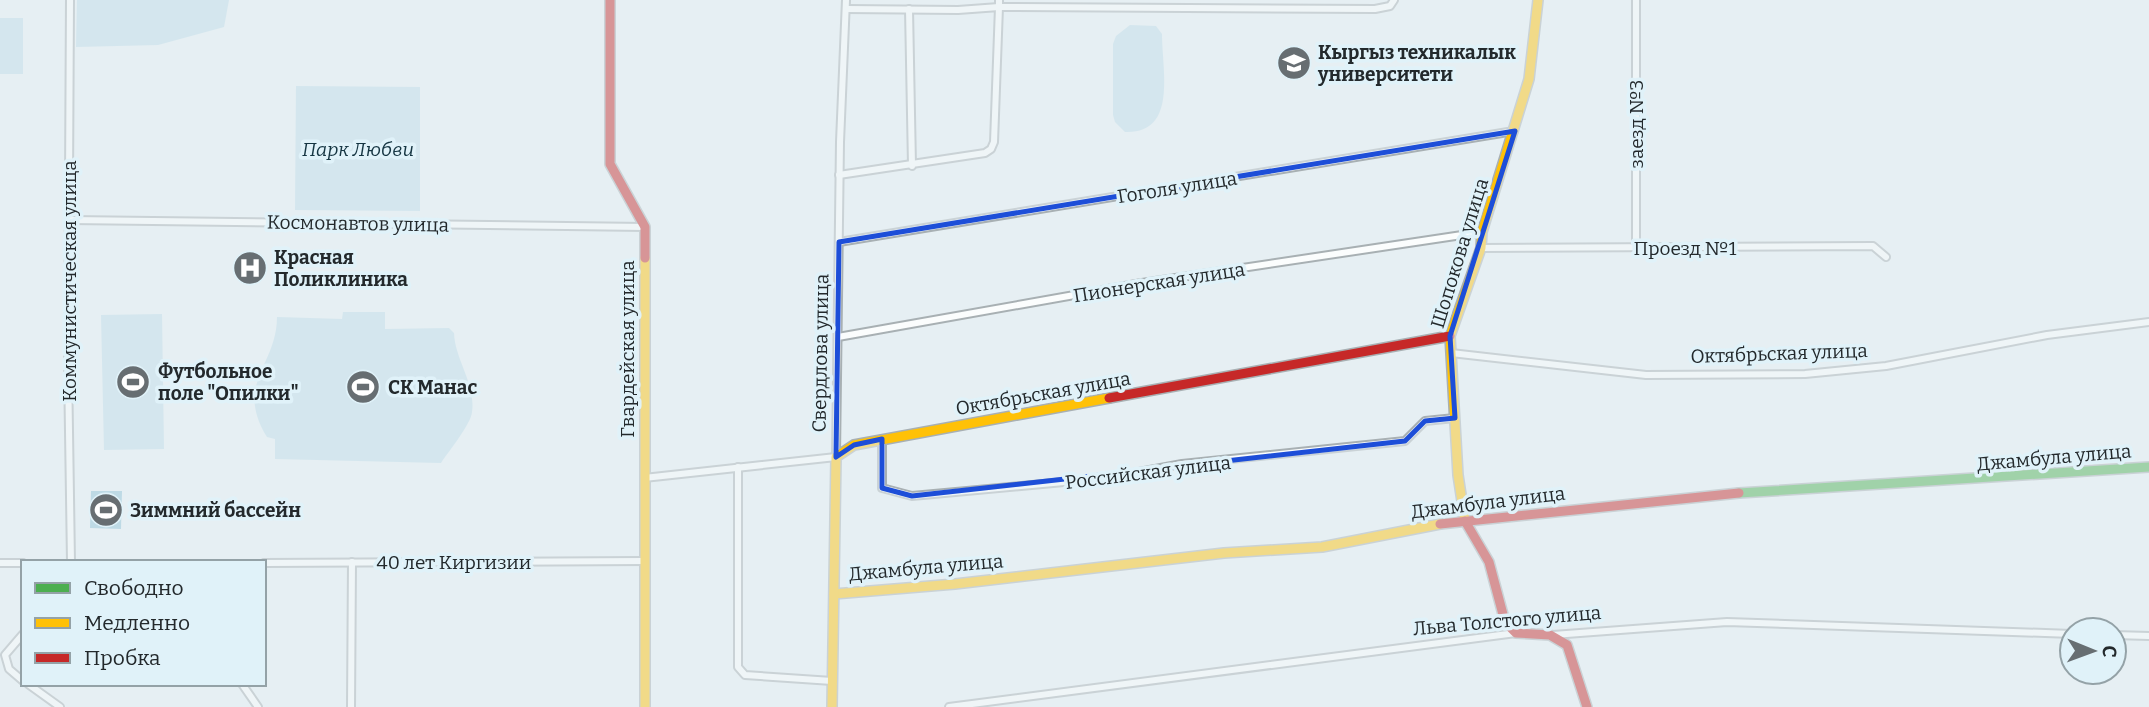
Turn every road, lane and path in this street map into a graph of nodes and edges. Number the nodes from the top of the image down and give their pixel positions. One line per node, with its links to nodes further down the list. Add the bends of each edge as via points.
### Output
1 (70, 0): 15 (street, Коммунистическая улица)
2 (610, 0): 16 (street, Гвардейская улица, via 610,164)
3 (846, 0): 9 (street, Свердлова улица)
4 (1210, 0): 11 (street)
5 (1394, 0): 11 (street, via 1375,9)
6 (1538, 0): 12 (street, Шопокова улица, via 1529,79)
7 (1636, 0): 20 (street, заезд №3)
8 (999, 3): 10 (street); 11 (street); 13 (street, via 993,146 985,153)
9 (846, 9): 10 (street); 14 (street, Свердлова улица)
10 (909, 9): 13 (street)
11 (1211, 10)
12 (1515, 131): 17 (street, Шопокова улица); 18 (street, Гоголя улица)
13 (912, 166): 14 (street)
14 (839, 175): 18 (street, Свердлова улица)
15 (70, 220): 16 (street, Космонавтов улица); 33 (street, Коммунистическая улица)
16 (645, 227): 31 (street, Гвардейская улица)
17 (1482, 232): 19 (street, Шопокова улица); 24 (street, Пионерская улица, via 1142,283)
18 (839, 242): 24 (street, Свердлова улица)
19 (1481, 248): 20 (street, Проезд №1); 23 (street, Шопокова улица)
20 (1636, 248): 21 (street, Проезд №1, via 1873,246)
21 (1885, 257)
22 (2149, 322): 25 (street, Октябрьская улица, via 2047,335 1886,366 1805,374 1646,375)
23 (1450, 336): 25 (street, Шопокова улица); 27 (street, Октябрьская улица)
24 (838, 337): 28 (street, Свердлова улица)
25 (1451, 353): 26 (street, Шопокова улица)
26 (1455, 418): 27 (street, Российская улица, via 1425,421 1405,441 912,496 882,488); 32 (street, Шопокова улица)
27 (882, 439): 28 (street, Октябрьская улица, via 854,445)
28 (836, 457): 29 (street, Октябрьская улица); 39 (street, Свердлова улица)
29 (738, 467): 31 (street, Октябрьская улица); 47 (street, via 738,667 745,676)
30 (2149, 467): 32 (street, Джамбула улица, via 1727,494)
31 (644, 478): 34 (street, Гвардейская улица)
32 (1464, 520): 39 (street, Джамбула улица, via 1322,547); 40 (street, Шопокова улица, via 1489,562 1505,622)
33 (71, 560)
34 (645, 561): 35 (street, 40 лет Киргизии); 53 (street, Гвардейская улица)
35 (352, 562): 38 (street, 40 лет Киргизии); 52 (street)
36 (0, 563): 37 (street)
37 (21, 563)
38 (266, 563)
39 (834, 594): 47 (street, Свердлова улица)
40 (1516, 633): 42 (street, Льва Толстого улица); 55 (street, Льва Толстого улица)
41 (2058, 634): 42 (street, Льва Толстого улица, via 1727,622)
42 (1553, 635): 56 (street, via 1567,645)
43 (2128, 635): 45 (street)
44 (21, 636): 46 (street, via 5,655 9,669)
45 (2149, 636)
46 (21, 679)
47 (832, 681): 54 (street, Свердлова улица)
48 (31, 686): 50 (street)
49 (243, 686): 51 (street)
50 (60, 707)
51 (258, 707)
52 (351, 707)
53 (645, 707)
54 (832, 707)
55 (949, 707)
56 (1587, 707)

